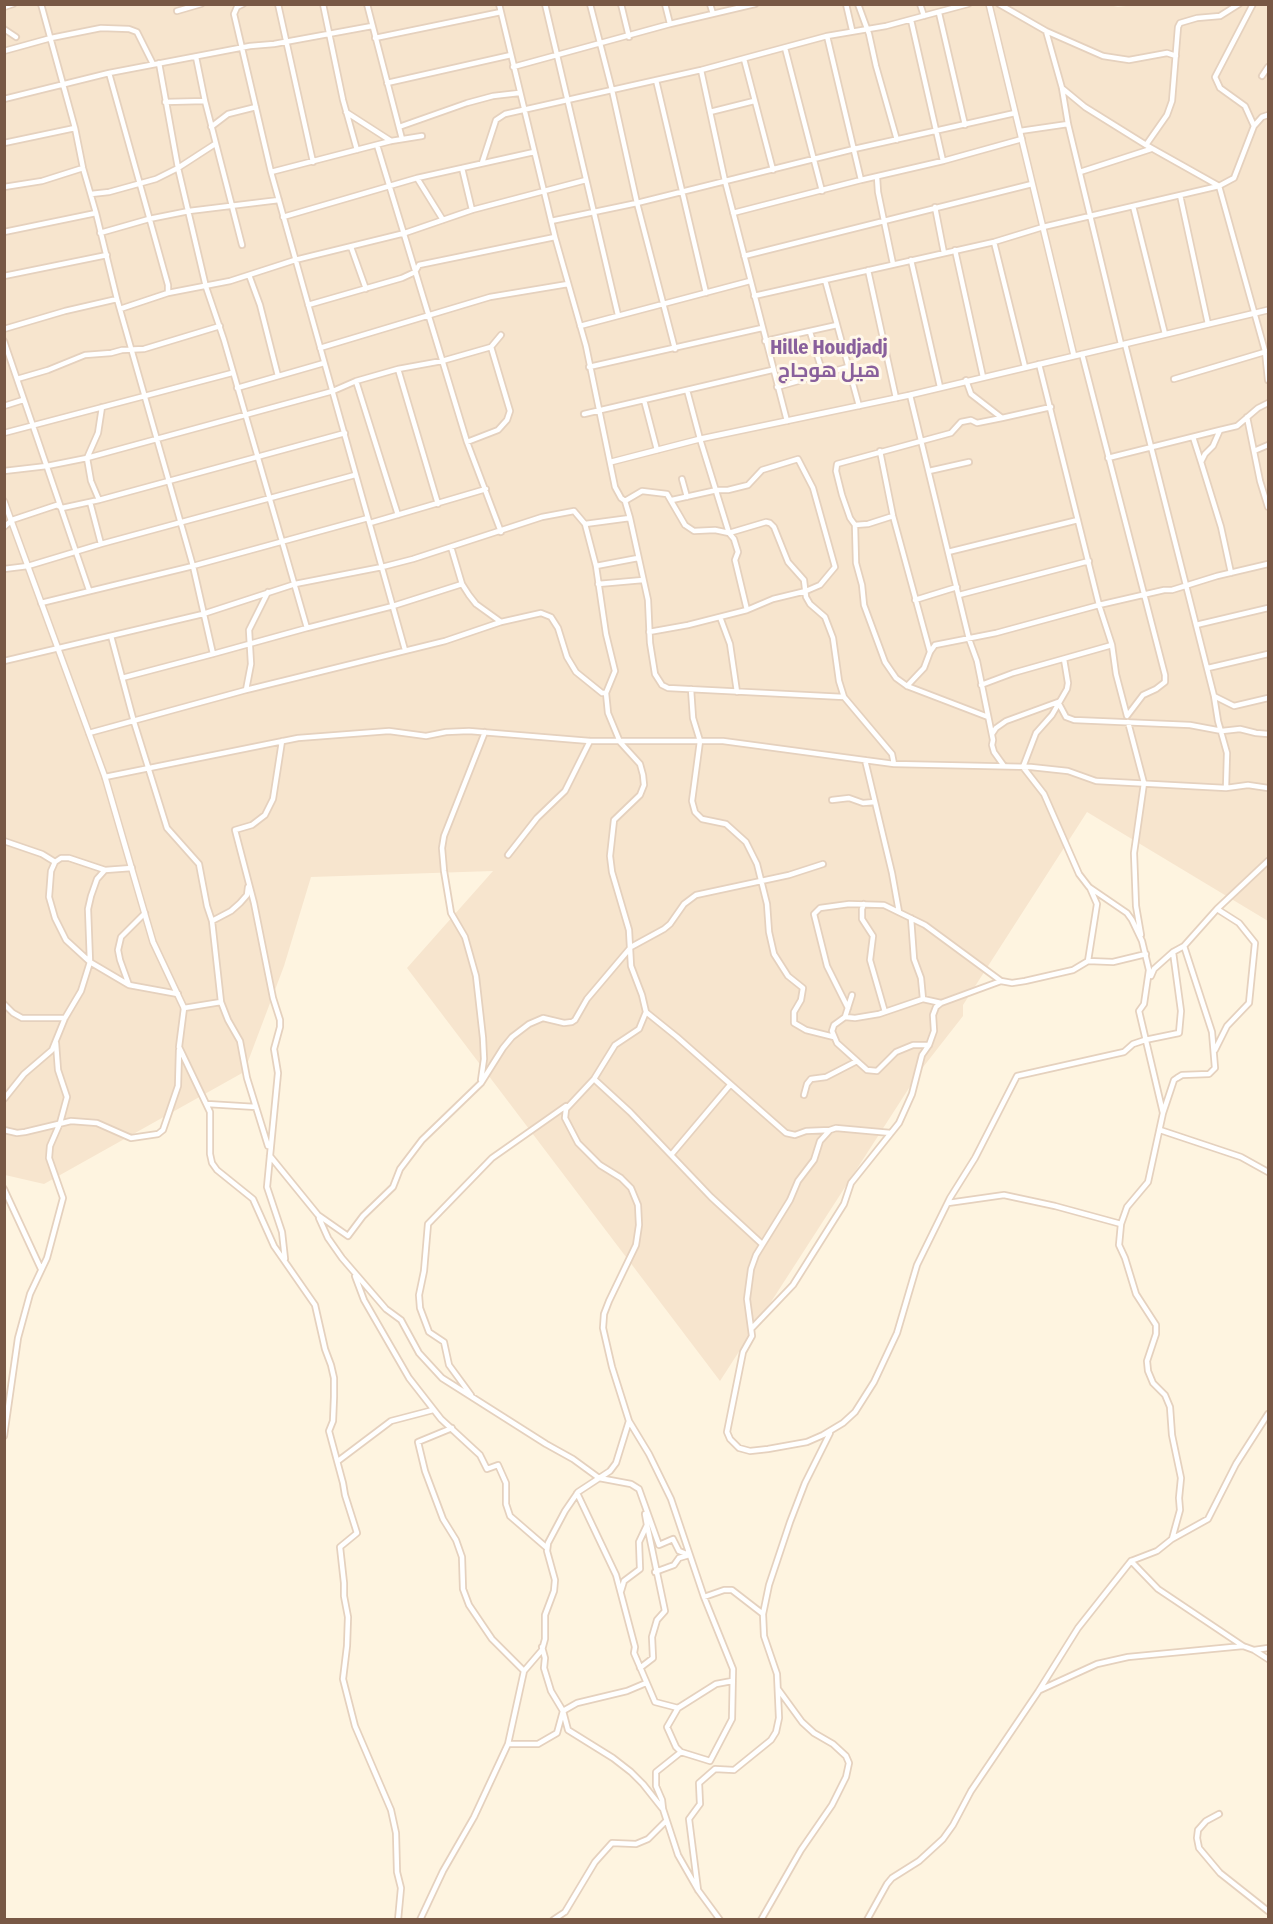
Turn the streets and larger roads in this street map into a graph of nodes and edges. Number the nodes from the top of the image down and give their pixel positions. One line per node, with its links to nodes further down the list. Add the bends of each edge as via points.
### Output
1 (13, 4): 23 (street)
2 (41, 4): 40 (street)
3 (201, 4): 24 (street)
4 (278, 4): 42 (street)
5 (323, 4): 36 (street)
6 (368, 4): 31 (street)
7 (499, 4): 25 (street)
8 (545, 4): 48 (street)
9 (590, 4): 43 (street)
10 (621, 4): 39 (street)
11 (665, 4): 30 (street)
12 (711, 4): 27 (street)
13 (755, 4): 27 (street)
14 (846, 4): 34 (street)
15 (858, 4): 32 (street)
16 (920, 4): 28 (street)
17 (968, 4): 26 (street)
18 (989, 4): 74 (street)
19 (999, 4): 35 (street)
20 (1239, 4): 49 (street, via 1220,16 1180,23)
21 (1253, 4): 78 (street, via 1215,76 1220,88 1245,106)
22 (237, 5): 44 (street, via 234,14)
23 (4, 7)
24 (177, 11)
25 (501, 12): 41 (street); 47 (street)
26 (939, 13): 28 (street); 77 (street)
27 (713, 15): 30 (street)
28 (924, 16): 29 (street)
29 (911, 20): 32 (street); 83 (street)
30 (670, 24): 39 (street)
31 (372, 26): 36 (street); 41 (street)
32 (867, 28): 34 (street); 87 (street)
33 (4, 29): 38 (street)
34 (852, 30): 37 (street)
35 (1046, 31): 49 (street, via 1103,56 1130,60 1167,53); 62 (street)
36 (329, 34): 42 (street); 72 (street)
37 (827, 36): 45 (street); 93 (street)
38 (16, 37)
39 (629, 37): 43 (street)
40 (51, 38): 46 (street); 53 (street, via 101,28 134,30); 61 (street)
41 (375, 38): 60 (street)
42 (286, 42): 44 (street); 99 (street)
43 (600, 44): 48 (street); 63 (street)
44 (242, 48): 50 (street); 70 (street)
45 (784, 48): 51 (street); 97 (street)
46 (4, 51)
47 (511, 55): 55 (street); 60 (street)
48 (557, 56): 55 (street); 66 (street)
49 (1176, 56): 92 (street, via 1172,101)
50 (196, 57): 52 (street); 67 (street)
51 (744, 59): 56 (street); 68 (street)
52 (159, 63): 53 (street); 69 (street)
53 (153, 64): 57 (street)
54 (1269, 66): 58 (street)
55 (513, 67): 64 (street)
56 (701, 70): 59 (street); 73 (street)
57 (109, 73): 61 (street); 113 (street)
58 (1262, 76)
59 (656, 80): 63 (street); 117 (street)
60 (387, 83): 80 (street)
61 (63, 86): 65 (street); 81 (street)
62 (1062, 88): 76 (street); 92 (street)
63 (612, 90): 66 (street); 123 (street)
64 (519, 93): 71 (street); 80 (street, via 467,103)
65 (4, 99)
66 (568, 100): 71 (street); 109 (street)
67 (205, 101): 69 (street); 79 (street)
68 (754, 101): 73 (street); 104 (street)
69 (165, 102): 102 (street)
70 (256, 107): 79 (street, via 228,114); 105 (street)
71 (523, 110): 96 (street); 100 (street, via 496,120)
72 (346, 112): 88 (street); 95 (street)
73 (710, 112): 111 (street)
74 (1015, 113): 77 (street); 82 (street)
75 (1269, 115): 78 (street)
76 (1068, 124): 82 (street); 106 (street)
77 (965, 125): 83 (street)
78 (1254, 126): 115 (street, via 1234,178)
79 (211, 127): 90 (street)
80 (399, 127): 85 (street)
81 (75, 128): 89 (street); 101 (street)
82 (1020, 131): 86 (street)
83 (935, 132): 87 (street); 98 (street)
84 (422, 136): 85 (street)
85 (402, 139): 88 (street)
86 (1022, 139): 98 (street); 112 (street)
87 (897, 140): 93 (street)
88 (391, 141): 91 (street)
89 (4, 143)
90 (215, 144): 102 (street); 124 (street)
91 (377, 145): 95 (street); 114 (street)
92 (1146, 145): 94 (street)
93 (854, 149): 97 (street); 110 (street)
94 (1152, 149): 106 (street); 115 (street)
95 (357, 150): 99 (street)
96 (534, 152): 100 (street); 119 (street)
97 (812, 160): 104 (street); 118 (street)
98 (943, 161): 107 (street)
99 (313, 162): 105 (street)
100 (482, 163): 103 (street)
101 (83, 168): 116 (street, via 42,181); 120 (street)
102 (178, 168): 113 (street); 128 (street)
103 (462, 168): 108 (street); 127 (street)
104 (773, 170): 111 (street)
105 (272, 172): 122 (street)
106 (1080, 172): 132 (street)
107 (877, 177): 110 (street); 136 (street)
108 (417, 178): 114 (street); 135 (street)
109 (586, 180): 119 (street); 129 (street)
110 (861, 180): 118 (street)
111 (725, 181): 117 (street); 131 (street)
112 (1032, 184): 126 (street); 138 (street)
113 (140, 185): 120 (street); 134 (street)
114 (390, 186): 133 (street); 141 (street)
115 (1219, 186): 121 (street); 170 (street)
116 (4, 187)
117 (682, 191): 123 (street); 163 (street)
118 (822, 191): 131 (street)
119 (545, 192): 127 (street); 137 (street)
120 (91, 194): 130 (street)
121 (1180, 195): 125 (street); 173 (street)
122 (279, 200): 124 (street); 133 (street)
123 (637, 203): 129 (street); 166 (street)
124 (231, 204): 128 (street); 144 (street)
125 (1133, 206): 132 (street); 180 (street)
126 (935, 207): 136 (street); 147 (street)
127 (472, 210): 135 (street)
128 (189, 211): 134 (street); 160 (street)
129 (595, 212): 137 (street); 172 (street)
130 (96, 213): 139 (street); 140 (street)
131 (733, 213): 149 (street)
132 (1090, 216): 138 (street); 184 (street)
133 (283, 217): 150 (street)
134 (149, 219): 140 (street); 162 (street)
135 (443, 220): 141 (street)
136 (885, 220): 149 (street); 152 (street)
137 (551, 221): 142 (street)
138 (1043, 227): 143 (street); 191 (street)
139 (4, 232)
140 (100, 233): 148 (street)
141 (405, 233): 145 (street); 154 (street)
142 (555, 237): 154 (street, via 419,265); 159 (street)
143 (994, 242): 146 (street); 197 (street)
144 (242, 245)
145 (351, 247): 150 (street); 161 (street)
146 (955, 250): 147 (street); 203 (street)
147 (944, 253): 151 (street)
148 (107, 255): 156 (street); 165 (street)
149 (744, 256): 158 (street)
150 (295, 260): 155 (street); 167 (street)
151 (911, 260): 152 (street); 210 (street)
152 (893, 264): 153 (street)
153 (868, 270): 157 (street); 216 (street)
154 (415, 272): 161 (street); 171 (street)
155 (249, 275): 160 (street); 202 (street)
156 (4, 276)
157 (825, 280): 164 (street); 174 (street)
158 (750, 282): 163 (street); 164 (street)
159 (568, 284): 171 (street, via 490,297); 175 (street)
160 (206, 287): 162 (street); 176 (street)
161 (366, 289): 167 (street)
162 (168, 293): 168 (street)
163 (706, 293): 166 (street)
164 (754, 296): 177 (street)
165 (117, 299): 168 (street); 178 (street)
166 (662, 304): 172 (street); 188 (street)
167 (308, 305): 186 (street)
168 (120, 309): 187 (street)
169 (1269, 310): 170 (street)
170 (1254, 313): 173 (street); 189 (street)
171 (429, 315): 186 (street); 192 (street)
172 (618, 315): 175 (street)
173 (1208, 324): 180 (street)
174 (837, 325): 179 (street); 196 (street)
175 (580, 326): 195 (street)
176 (220, 327): 187 (street, via 144,349); 200 (street)
177 (762, 328): 183 (street); 188 (street)
178 (4, 329)
179 (810, 332): 183 (street); 201 (street)
180 (1166, 334): 184 (street)
181 (501, 335): 185 (street)
182 (4, 341): 204 (street)
183 (765, 341): 199 (street)
184 (1123, 344): 190 (street); 240 (street)
185 (491, 347): 192 (street); 238 (street, via 510,411 498,430)
186 (320, 348): 193 (street)
187 (130, 349): 204 (street, via 86,355); 214 (street)
188 (675, 349): 195 (street)
189 (1267, 351): 205 (street); 207 (street)
190 (1082, 354): 191 (street); 246 (street)
191 (1074, 356): 194 (street)
192 (442, 361): 198 (street); 238 (street)
193 (324, 363): 202 (street); 213 (street)
194 (1039, 364): 197 (street); 222 (street)
195 (589, 367): 224 (street)
196 (848, 367): 201 (street); 221 (street)
197 (1025, 367): 203 (street)
198 (398, 369): 208 (street); 267 (street)
199 (772, 370): 209 (street); 212 (street)
200 (232, 373): 211 (street); 214 (street)
201 (823, 374): 209 (street)
202 (278, 376): 211 (street)
203 (983, 376): 206 (street)
204 (17, 379): 217 (street)
205 (1174, 379)
206 (966, 380): 210 (street); 228 (street, via 971,394)
207 (1269, 380)
208 (356, 381): 213 (street); 270 (street)
209 (777, 387): 229 (street)
210 (940, 387): 215 (street)
211 (237, 388): 225 (street)
212 (687, 390): 218 (street); 236 (street)
213 (333, 391): 225 (street); 233 (street)
214 (144, 395): 223 (street); 235 (street)
215 (910, 395): 216 (street); 237 (street)
216 (896, 398): 221 (street)
217 (24, 400): 220 (street); 230 (street)
218 (644, 400): 224 (street); 241 (street)
219 (1269, 403): 227 (street)
220 (4, 406)
221 (859, 406): 229 (street)
222 (1051, 406): 228 (street); 274 (street)
223 (102, 407): 230 (street); 245 (street, via 98,433)
224 (599, 411): 226 (street); 247 (street)
225 (244, 414): 235 (street); 244 (street)
226 (584, 414)
227 (1247, 417): 231 (street, via 1237,426); 243 (street)
228 (1002, 418): 237 (street, via 961,422 951,433)
229 (787, 422): 236 (street)
230 (32, 427): 232 (street); 250 (street)
231 (1220, 430): 234 (street); 249 (street)
232 (4, 433)
233 (345, 433): 244 (street); 253 (street)
234 (1193, 437): 240 (street); 249 (street)
235 (156, 438): 245 (street); 256 (street)
236 (700, 439): 241 (street); 259 (street)
237 (921, 440): 242 (street); 252 (street)
238 (467, 442): 258 (street)
239 (1269, 445): 243 (street)
240 (1152, 446): 246 (street); 300 (street)
241 (657, 450): 247 (street)
242 (880, 451): 271 (street); 278 (street, via 837,464 842,495)
243 (1254, 451): 257 (street)
244 (257, 456): 256 (street); 261 (street)
245 (87, 458): 250 (street); 262 (street)
246 (1108, 458): 306 (street)
247 (611, 462): 265 (street, via 615,487)
248 (969, 462): 252 (street)
249 (1201, 462): 295 (street)
250 (47, 466): 251 (street); 269 (street)
251 (4, 471)
252 (929, 471): 286 (street)
253 (355, 475): 261 (street); 275 (street)
254 (682, 478): 260 (street)
255 (1269, 480): 257 (street)
256 (169, 481): 262 (street); 276 (street)
257 (1260, 481): 268 (street)
258 (486, 489): 267 (street); 280 (street)
259 (717, 490): 260 (street); 281 (street); 303 (street, via 748,485 762,471 792,460 800,461 813,488 835,563 820,585)
260 (687, 497): 263 (street)
261 (270, 499): 276 (street); 282 (street)
262 (99, 500): 266 (street)
263 (672, 500): 265 (street, via 667,494 642,490); 281 (street, via 685,525 694,531)
264 (4, 501): 273 (street)
265 (626, 501): 272 (street)
266 (90, 502): 269 (street); 283 (street)
267 (438, 504): 270 (street)
268 (1269, 507)
269 (62, 508): 273 (street, via 57,505); 285 (street)
270 (398, 515): 275 (street)
271 (893, 516): 278 (street); 307 (street)
272 (630, 518): 277 (street); 287 (street)
273 (12, 520): 279 (street); 290 (street)
274 (1078, 520): 286 (street); 288 (street)
275 (369, 521): 282 (street); 293 (street)
276 (181, 523): 283 (street); 291 (street)
277 (585, 524): 280 (street, via 574,511 542,517); 292 (street)
278 (855, 525): 333 (street, via 856,563 864,605 885,662)
279 (4, 527)
280 (501, 532): 284 (street)
281 (729, 533): 303 (street, via 770,523 788,562 804,580); 312 (street, via 738,552 735,560)
282 (282, 541): 291 (street); 297 (street)
283 (101, 544): 285 (street)
284 (451, 547): 293 (street); 298 (street)
285 (77, 551): 290 (street); 302 (street)
286 (948, 552): 301 (street)
287 (638, 558): 292 (street); 296 (street)
288 (1089, 561): 305 (street); 309 (street)
289 (1269, 564): 295 (street)
290 (28, 566): 294 (street); 308 (street)
291 (193, 566): 302 (street); 313 (street)
292 (596, 566): 299 (street)
293 (382, 567): 297 (street); 310 (street)
294 (4, 569)
295 (1231, 573): 300 (street)
296 (643, 580): 299 (street); 318 (street)
297 (295, 584): 304 (street); 317 (street)
298 (462, 584): 310 (street); 315 (street, via 476,604)
299 (598, 584): 337 (street, via 615,670)
300 (1186, 586): 306 (street); 316 (street)
301 (957, 587): 305 (street); 307 (street)
302 (89, 590): 308 (street)
303 (806, 591): 312 (street); 339 (street, via 810,603 825,617 833,638)
304 (268, 592): 313 (street); 321 (street, via 249,630)
305 (959, 595): 320 (street)
306 (1143, 595): 309 (street); 342 (street, via 1165,682 1143,695)
307 (915, 600): 325 (street)
308 (41, 603): 323 (street)
309 (1099, 604): 320 (street); 322 (street)
310 (393, 606): 317 (street); 324 (street)
311 (1269, 608): 316 (street)
312 (747, 610): 314 (street)
313 (203, 614): 319 (street); 326 (street)
314 (720, 617): 318 (street); 336 (street, via 730,644)
315 (501, 622): 324 (street); 337 (street, via 542,613 551,617 570,665)
316 (1196, 625): 330 (street)
317 (307, 628): 321 (street)
318 (649, 632): 334 (street, via 658,681 669,688)
319 (111, 636): 323 (street); 331 (street)
320 (969, 639): 325 (street, via 935,645); 332 (street)
321 (251, 644): 326 (street); 335 (street)
322 (1112, 645): 328 (street); 342 (street)
323 (58, 649): 329 (street); 348 (street)
324 (405, 650): 335 (street)
325 (930, 652): 333 (street, via 924,668)
326 (213, 654): 331 (street)
327 (1269, 654): 330 (street)
328 (1064, 659): 332 (street); 341 (street, via 1068,684)
329 (4, 661)
330 (1208, 668): 338 (street)
331 (122, 678): 344 (street)
332 (981, 685): 343 (street)
333 (907, 686): 343 (street)
334 (690, 689): 336 (street); 353 (street)
335 (246, 690): 344 (street)
336 (737, 692): 339 (street)
337 (606, 693): 354 (street, via 608,713)
338 (1214, 696): 340 (street, via 1234,706); 346 (street)
339 (844, 697): 356 (street, via 892,754)
340 (1269, 698)
341 (1058, 702): 345 (street, via 1066,717 1074,720); 349 (street, via 1006,721); 358 (street, via 1036,733)
342 (1127, 716): 345 (street)
343 (988, 717): 349 (street)
344 (134, 722): 348 (street); 359 (street)
345 (1128, 722): 346 (street); 361 (street)
346 (1222, 731): 350 (street, via 1240,729); 362 (street, via 1227,753)
347 (485, 732): 351 (street, via 426,736 388,731); 352 (street); 412 (street, via 442,848 451,913 465,938 476,975 484,1059)
348 (89, 733): 360 (street)
349 (992, 734): 357 (street, via 994,752)
350 (1269, 734)
351 (282, 741): 359 (street); 371 (street, via 273,799 265,815 252,825 235,830)
352 (590, 741): 354 (street); 367 (street, via 565,791)
353 (700, 741): 354 (street); 355 (street, via 752,743); 374 (street, via 692,801 695,812 702,819 726,824 746,842)
354 (620, 742): 384 (street, via 640,764 644,775 640,795 616,816 612,830 612,872 628,921)
355 (865, 760): 356 (street); 365 (street)
356 (894, 764): 357 (street)
357 (1004, 766): 358 (street)
358 (1023, 767): 361 (street, via 1068,771 1096,781); 375 (street, via 1044,794 1074,865)
359 (150, 768): 360 (street); 381 (street, via 167,828 199,864)
360 (105, 777): 372 (street)
361 (1144, 783): 362 (street); 382 (street, via 1134,853)
362 (1226, 788): 363 (street)
363 (1269, 788)
364 (832, 800): 365 (street)
365 (874, 802): 378 (street)
366 (4, 841): 369 (street)
367 (508, 855)
368 (1269, 861): 377 (street)
369 (56, 862): 373 (street, via 69,858); 388 (street, via 51,871 50,897 55,918 66,940)
370 (823, 864): 374 (street)
371 (244, 867): 381 (street, via 249,885 247,895 231,911); 425 (street, via 280,1020 274,1049 278,1073)
372 (132, 868): 373 (street); 379 (street)
373 (105, 870): 388 (street, via 90,896)
374 (760, 881): 384 (street, via 696,896 684,904 664,929); 404 (street, via 774,954 788,976 803,988 794,1023)
375 (1089, 887): 382 (street, via 1126,913); 387 (street, via 1097,904)
376 (864, 904): 378 (street, via 884,905); 399 (street, via 820,908 814,914 827,966); 401 (street, via 862,919 873,936 870,960)
377 (1217, 909): 383 (street); 409 (street, via 1239,923 1255,943 1249,1004 1227,1026)
378 (899, 912): 380 (street)
379 (145, 913): 391 (street, via 121,937 118,950); 392 (street, via 153,942)
380 (911, 918): 389 (street); 394 (street, via 914,959)
381 (212, 921): 395 (street)
382 (1142, 941): 386 (street)
383 (1184, 946): 385 (street); 409 (street, via 1212,1032)
384 (631, 947): 400 (street, via 631,966); 412 (street, via 587,999 575,1020 564,1023 543,1018 529,1024 503,1048)
385 (1173, 952): 390 (street, via 1154,969); 405 (street, via 1181,1011 1179,1033)
386 (1146, 954): 387 (street, via 1113,962); 390 (street)
387 (1088, 961): 389 (street, via 1046,977)
388 (90, 962): 391 (street); 403 (street, via 81,991)
389 (1001, 981): 396 (street)
390 (1148, 981): 405 (street, via 1139,1011)
391 (129, 986): 392 (street)
392 (178, 994): 398 (street)
393 (852, 995): 399 (street)
394 (923, 999): 396 (street); 401 (street)
395 (222, 1002): 398 (street); 418 (street, via 240,1041)
396 (941, 1003): 407 (street, via 933,1015 934,1031)
397 (4, 1004): 403 (street, via 22,1018)
398 (184, 1008): 408 (street)
399 (848, 1008): 402 (street)
400 (646, 1012): 411 (street, via 639,1029 615,1045); 413 (street)
401 (885, 1012): 402 (street)
402 (845, 1017): 404 (street, via 834,1025)
403 (65, 1018): 406 (street)
404 (834, 1037): 410 (street)
405 (1145, 1040): 419 (street); 430 (street, via 1124,1052 1017,1076)
406 (56, 1043): 415 (street); 420 (street, via 58,1070 67,1098)
407 (929, 1045): 410 (street, via 913,1045 896,1052 877,1071 867,1070); 424 (street, via 904,1113)
408 (179, 1047): 417 (street); 420 (street, via 179,1081 161,1132 131,1138 97,1123)
409 (1214, 1053): 419 (street, via 1215,1068 1209,1074 1182,1075 1174,1080)
410 (856, 1061): 414 (street, via 826,1077 811,1079)
411 (594, 1080): 416 (street); 426 (street)
412 (481, 1083): 431 (street, via 422,1140 400,1169 393,1187 363,1216 351,1235 345,1236)
413 (730, 1085): 422 (street, via 786,1133); 426 (street)
414 (804, 1095)
415 (4, 1099)
416 (570, 1103): 438 (street, via 492,1158 428,1224 420,1308 429,1332 444,1342 449,1365); 441 (street, via 565,1118 571,1133 600,1165 631,1188 638,1205 636,1245 609,1301 603,1328)
417 (207, 1104): 418 (street); 434 (street, via 212,1162 253,1199)
418 (256, 1107): 425 (street)
419 (1163, 1113): 423 (street)
420 (60, 1123): 421 (street, via 25,1132); 435 (street, via 49,1158 63,1198 47,1258)
421 (4, 1130)
422 (830, 1130): 424 (street); 433 (street)
423 (1160, 1130): 428 (street, via 1241,1157); 432 (street, via 1148,1182 1127,1207)
424 (891, 1133): 437 (street, via 851,1183 843,1204 793,1285)
425 (269, 1149): 427 (street)
426 (671, 1155): 433 (street)
427 (270, 1156): 431 (street); 434 (street, via 267,1187 282,1232)
428 (1269, 1172)
429 (4, 1189): 435 (street)
430 (948, 1203): 432 (street, via 1004,1195); 443 (street, via 917,1265 897,1333 874,1382 855,1412)
431 (318, 1215): 436 (street, via 328,1238)
432 (1121, 1224): 450 (street, via 1119,1245 1131,1282 1156,1325 1148,1371 1170,1407 1181,1478 1180,1510)
433 (762, 1244): 437 (street, via 751,1269 748,1289)
434 (285, 1262): 445 (street, via 315,1305 332,1365 333,1421 329,1431)
435 (40, 1269): 444 (street, via 18,1338)
436 (354, 1273): 438 (street, via 401,1320 419,1353 442,1378); 439 (street, via 368,1307 409,1378)
437 (752, 1329): 443 (street, via 732,1402 727,1432 730,1439 744,1450 768,1449 807,1442)
438 (472, 1398): 446 (street)
439 (433, 1410): 442 (street); 445 (street, via 391,1421)
440 (1268, 1417): 450 (street, via 1236,1464 1208,1520)
441 (629, 1421): 446 (street, via 616,1463); 452 (street, via 671,1500)
442 (452, 1428): 451 (street, via 480,1455 486,1469 498,1465 506,1483 510,1516); 464 (street, via 418,1442 425,1471 462,1557 463,1585 469,1605 492,1639)
443 (831, 1431): 457 (street, via 789,1522)
444 (4, 1436)
445 (338, 1461): 478 (street, via 357,1533 340,1547 348,1617 343,1679 355,1726 392,1810 401,1888)
446 (599, 1478): 447 (street); 448 (street, via 639,1489)
447 (577, 1493): 451 (street); 455 (street, via 609,1557)
448 (645, 1508): 449 (street); 452 (street, via 659,1545 673,1539 679,1551)
449 (647, 1525): 454 (street); 455 (street, via 639,1542 640,1569 624,1581)
450 (1172, 1539): 453 (street, via 1157,1551)
451 (547, 1548): 459 (street, via 555,1580 545,1615)
452 (689, 1554): 454 (street); 456 (street)
453 (1131, 1560): 458 (street, via 1158,1589); 468 (street, via 1078,1628)
454 (655, 1572): 463 (street, via 665,1611 652,1636 653,1658)
455 (620, 1593): 463 (street)
456 (704, 1597): 457 (street, via 732,1590); 465 (street, via 733,1669)
457 (763, 1614): 467 (street, via 764,1636 775,1663)
458 (1243, 1646): 461 (street); 468 (street, via 1128,1657 1097,1664)
459 (542, 1647): 464 (street); 470 (street, via 549,1685)
460 (1269, 1648): 461 (street)
461 (1254, 1650): 462 (street)
462 (1269, 1659)
463 (640, 1668): 466 (street)
464 (524, 1671): 471 (street)
465 (732, 1681): 469 (street, via 716,1684); 472 (street, via 732,1719 710,1761)
466 (646, 1683): 469 (street, via 655,1702); 470 (street, via 577,1703)
467 (778, 1689): 476 (street, via 779,1718 771,1740 734,1770 715,1769 699,1783 700,1804 690,1819); 482 (street, via 802,1722 833,1744 849,1763 832,1805)
468 (1039, 1690): 483 (street, via 943,1839 892,1878)
469 (678, 1708): 472 (street, via 667,1727)
470 (563, 1711): 471 (street, via 557,1733 548,1739 538,1744); 473 (street, via 568,1730 631,1772)
471 (508, 1744): 479 (street)
472 (681, 1752): 473 (street, via 656,1772)
473 (663, 1809): 475 (street)
474 (1220, 1814): 477 (street, via 1198,1830 1199,1848 1220,1873)
475 (666, 1821): 476 (street, via 678,1855); 480 (street, via 648,1839 636,1844 612,1843 595,1862 566,1912)
476 (698, 1890): 481 (street)
477 (1269, 1911)
478 (398, 1920)
479 (420, 1920)
480 (554, 1920)
481 (720, 1920)
482 (761, 1920)
483 (867, 1920)

